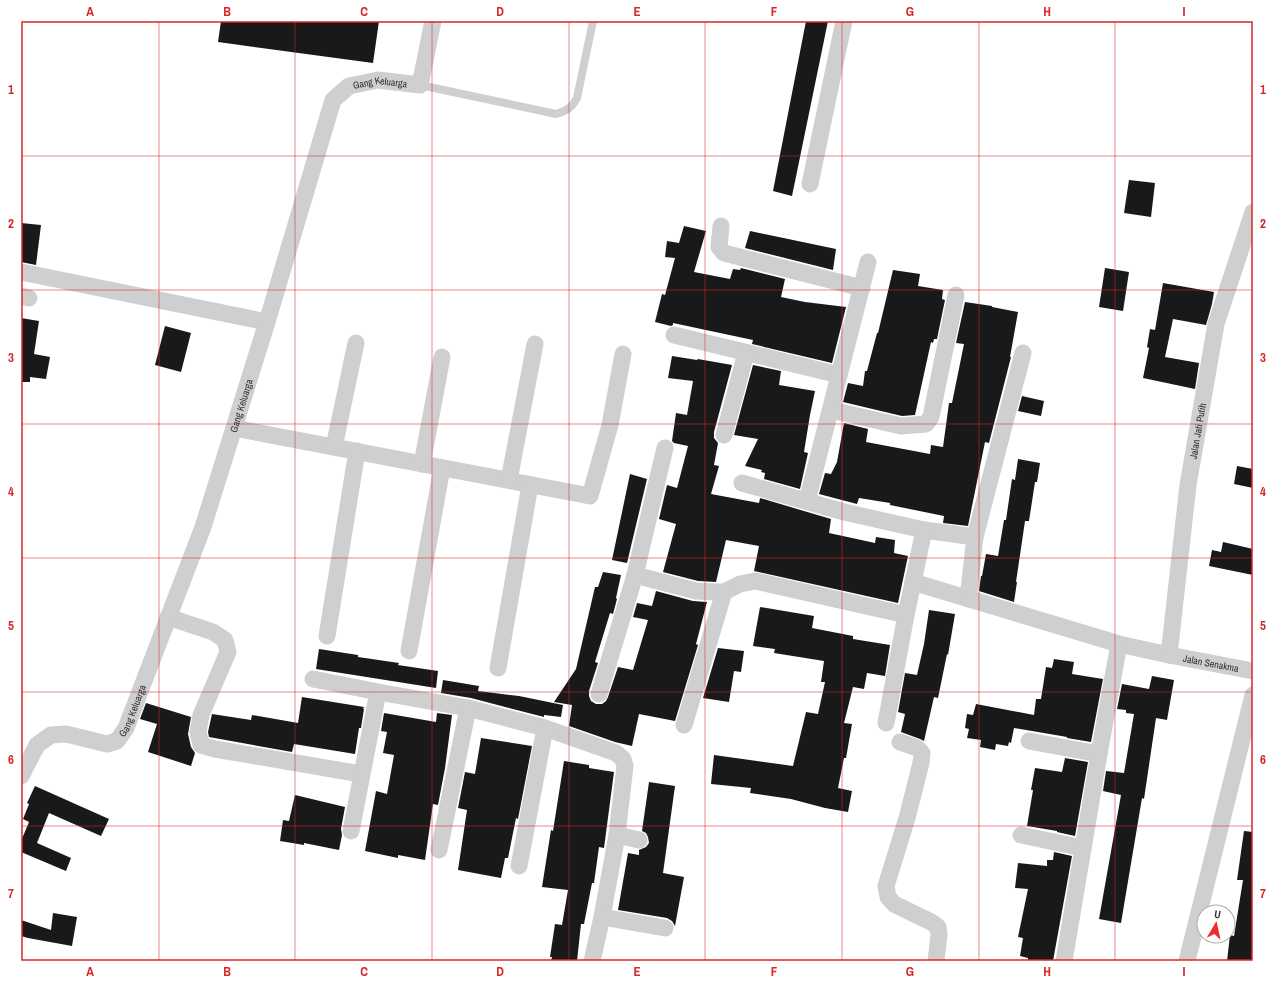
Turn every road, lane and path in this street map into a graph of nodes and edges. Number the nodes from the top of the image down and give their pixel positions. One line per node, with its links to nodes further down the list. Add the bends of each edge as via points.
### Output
1 (433, 21): 4 (street, Gang Keluarga)
2 (593, 21): 4 (lane, via 577,98 573,106 564,112 556,114)
3 (844, 21): 5 (street)
4 (420, 85): 12 (street, Gang Keluarga, via 378,80 349,86 333,100)
5 (810, 184)
6 (1253, 212): 44 (street, Jalan Jati Putih, via 1216,324 1188,485)
7 (721, 226): 10 (street, via 718,247 724,253)
8 (868, 262): 10 (street)
9 (21, 272): 12 (street)
10 (862, 288): 20 (street)
11 (956, 295): 21 (street, via 931,417 926,424 901,426)
12 (267, 322): 22 (street, Gang Keluarga)
13 (674, 335): 16 (street)
14 (356, 343): 24 (street)
15 (536, 344): 29 (street)
16 (746, 353): 20 (street); 23 (street)
17 (1023, 353): 34 (street)
18 (622, 354): 31 (street, via 610,425 590,496)
19 (442, 357): 27 (street)
20 (839, 375): 21 (street)
21 (831, 410): 32 (street)
22 (234, 428): 24 (street); 40 (street, Gang Keluarga, via 203,527)
23 (724, 435)
24 (334, 447): 26 (street)
25 (665, 448): 35 (street)
26 (357, 451): 27 (street); 41 (street)
27 (422, 464): 28 (street)
28 (442, 468): 29 (street); 43 (street)
29 (509, 480): 31 (street)
30 (742, 483): 32 (street)
31 (530, 485): 45 (street)
32 (807, 502): 33 (street)
33 (924, 530): 34 (street); 36 (street)
34 (975, 537): 38 (street)
35 (635, 575): 37 (street, via 696,591); 49 (street)
36 (913, 582): 38 (street, Jalan Senakma); 39 (street)
37 (724, 592): 39 (street, via 740,584 755,581); 53 (street)
38 (968, 599): 42 (street, Jalan Senakma)
39 (906, 615): 52 (street)
40 (168, 617): 58 (street, via 213,632 225,640 228,652 201,715 198,732 201,745); 59 (street, Gang Keluarga, via 126,728 117,741 107,744 66,734 51,735 37,745)
41 (328, 636)
42 (1119, 644): 44 (street, Jalan Senakma); 57 (street)
43 (410, 651)
44 (1169, 655): 46 (street, Jalan Senakma)
45 (498, 668)
46 (1253, 671)
47 (313, 679): 48 (street)
48 (378, 692): 51 (street); 58 (street)
49 (599, 694)
50 (1253, 695): 72 (street)
51 (468, 708): 54 (street); 65 (street)
52 (886, 723)
53 (684, 725)
54 (545, 728): 61 (street, via 616,753 623,758 625,766); 66 (street)
55 (1029, 741): 57 (street)
56 (900, 742): 70 (street, via 917,748 922,753 921,764 886,886 888,897 894,904 938,927)
57 (1099, 754): 64 (street)
58 (362, 774): 60 (street)
59 (21, 776)
60 (350, 831)
61 (617, 835): 63 (street); 67 (street)
62 (1022, 835): 64 (street)
63 (639, 840)
64 (1083, 848): 71 (street)
65 (439, 850)
66 (519, 866)
67 (602, 917): 68 (street); 69 (street)
68 (665, 928)
69 (592, 961)
70 (936, 961)
71 (1064, 961)
72 (1187, 961)

